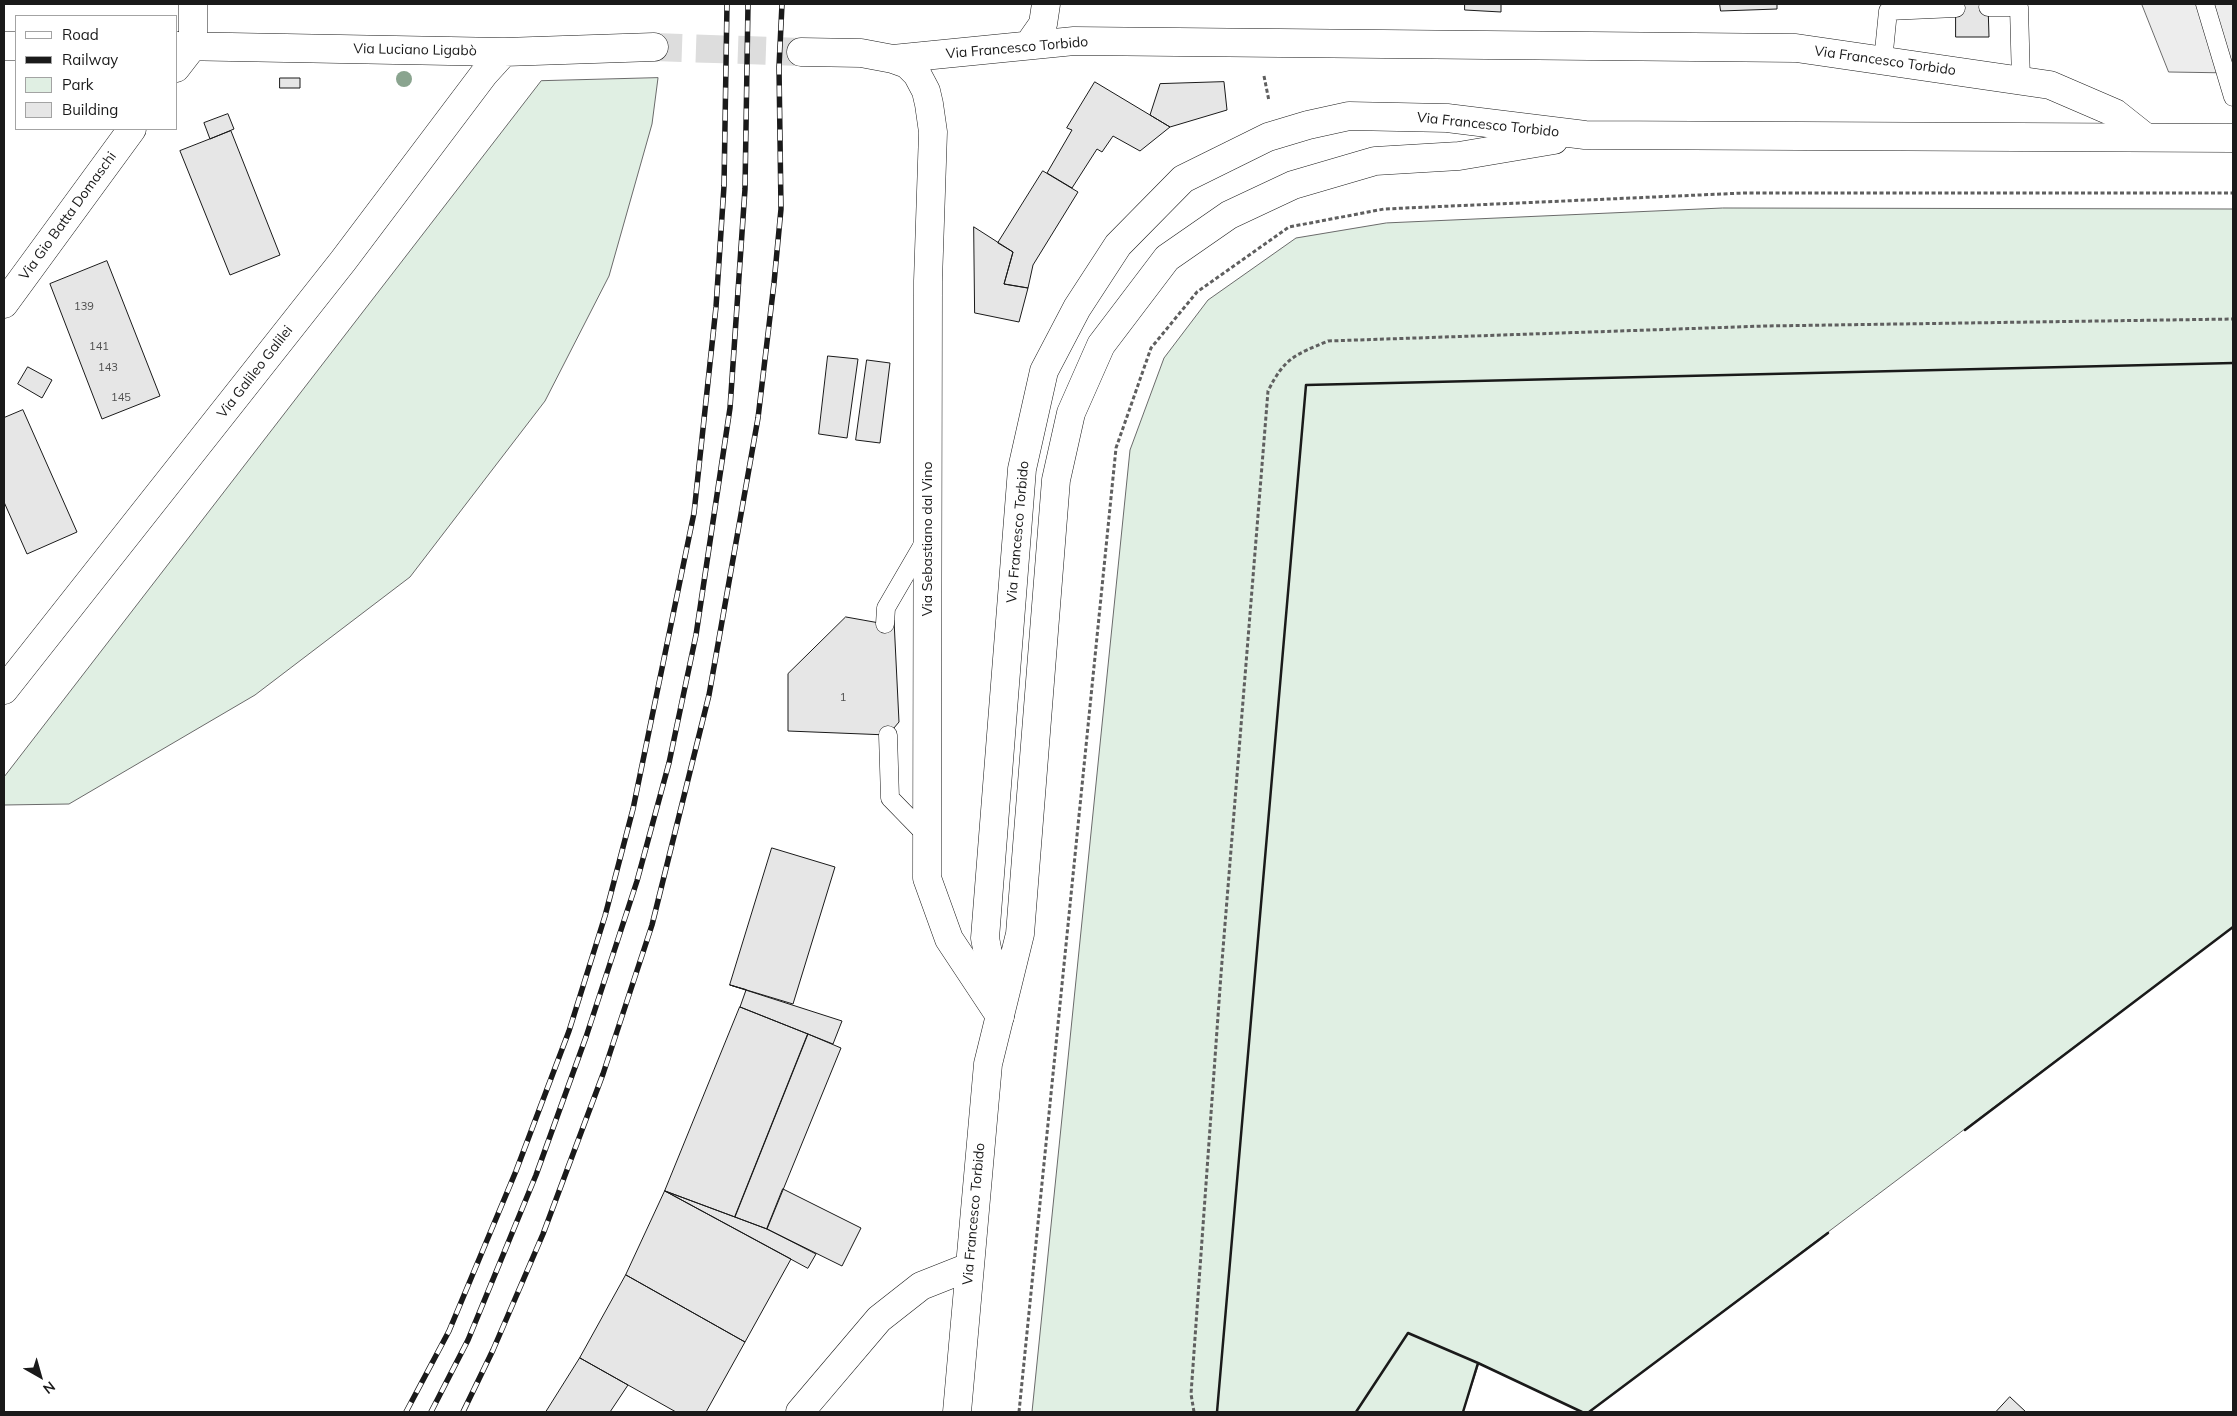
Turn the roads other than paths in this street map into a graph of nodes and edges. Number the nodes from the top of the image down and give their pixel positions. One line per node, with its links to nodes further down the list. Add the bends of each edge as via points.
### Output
1 (193, 4): 7 (street)
2 (1046, 4): 6 (street, via 1043,24)
3 (2205, 4): 15 (lane)
4 (1988, 7): 14 (lane, via 2019,7)
5 (1956, 8): 12 (lane, via 1888,10)
6 (1029, 44): 11 (street, Via Francesco Torbido); 12 (street, Via Francesco Torbido, via 1074,41 1796,48)
7 (184, 46): 9 (street, Via Luciano Ligabò); 13 (street)
8 (654, 47): 9 (street, Via Luciano Ligabò)
9 (504, 52): 23 (street, Via Galileo Galilei)
10 (801, 52): 11 (street, via 860,53)
11 (893, 59): 21 (street, Via Sebastiano dal Vino, via 907,64 917,74 926,91 933,132 928,281)
12 (1884, 61): 14 (street, Via Francesco Torbido)
13 (178, 62)
14 (2021, 81): 18 (street, Via Francesco Torbido, via 2050,85 2115,113)
15 (2233, 97)
16 (131, 130): 20 (street, Via Gio Batta Domaschi)
17 (1585, 135): 18 (street, Via Francesco Torbido); 26 (street, Via Francesco Torbido, via 1459,156 1375,161 1293,185 1229,215 1167,258 1100,345 1071,413 1056,480 1020,934); 26 (street, Via Francesco Torbido, via 1447,118 1349,116 1308,125 1268,137 1183,180 1118,245 1077,308 1044,372 1022,469 985,938)
18 (2144, 136): 19 (street, Via Francesco Torbido)
19 (2233, 138)
20 (4, 304)
21 (928, 537): 22 (lane, via 886,608); 25 (street, Via Sebastiano dal Vino)
22 (885, 624)
23 (4, 690)
24 (888, 735): 25 (lane, via 890,798)
25 (927, 836): 26 (street, Via Sebastiano dal Vino, via 927,878 949,939)
26 (1000, 1016): 27 (street, Via Francesco Torbido, via 988,1064)
27 (969, 1267): 28 (street, via 921,1286 879,1319); 29 (street, Via Francesco Torbido)
28 (800, 1412)
29 (957, 1412)

